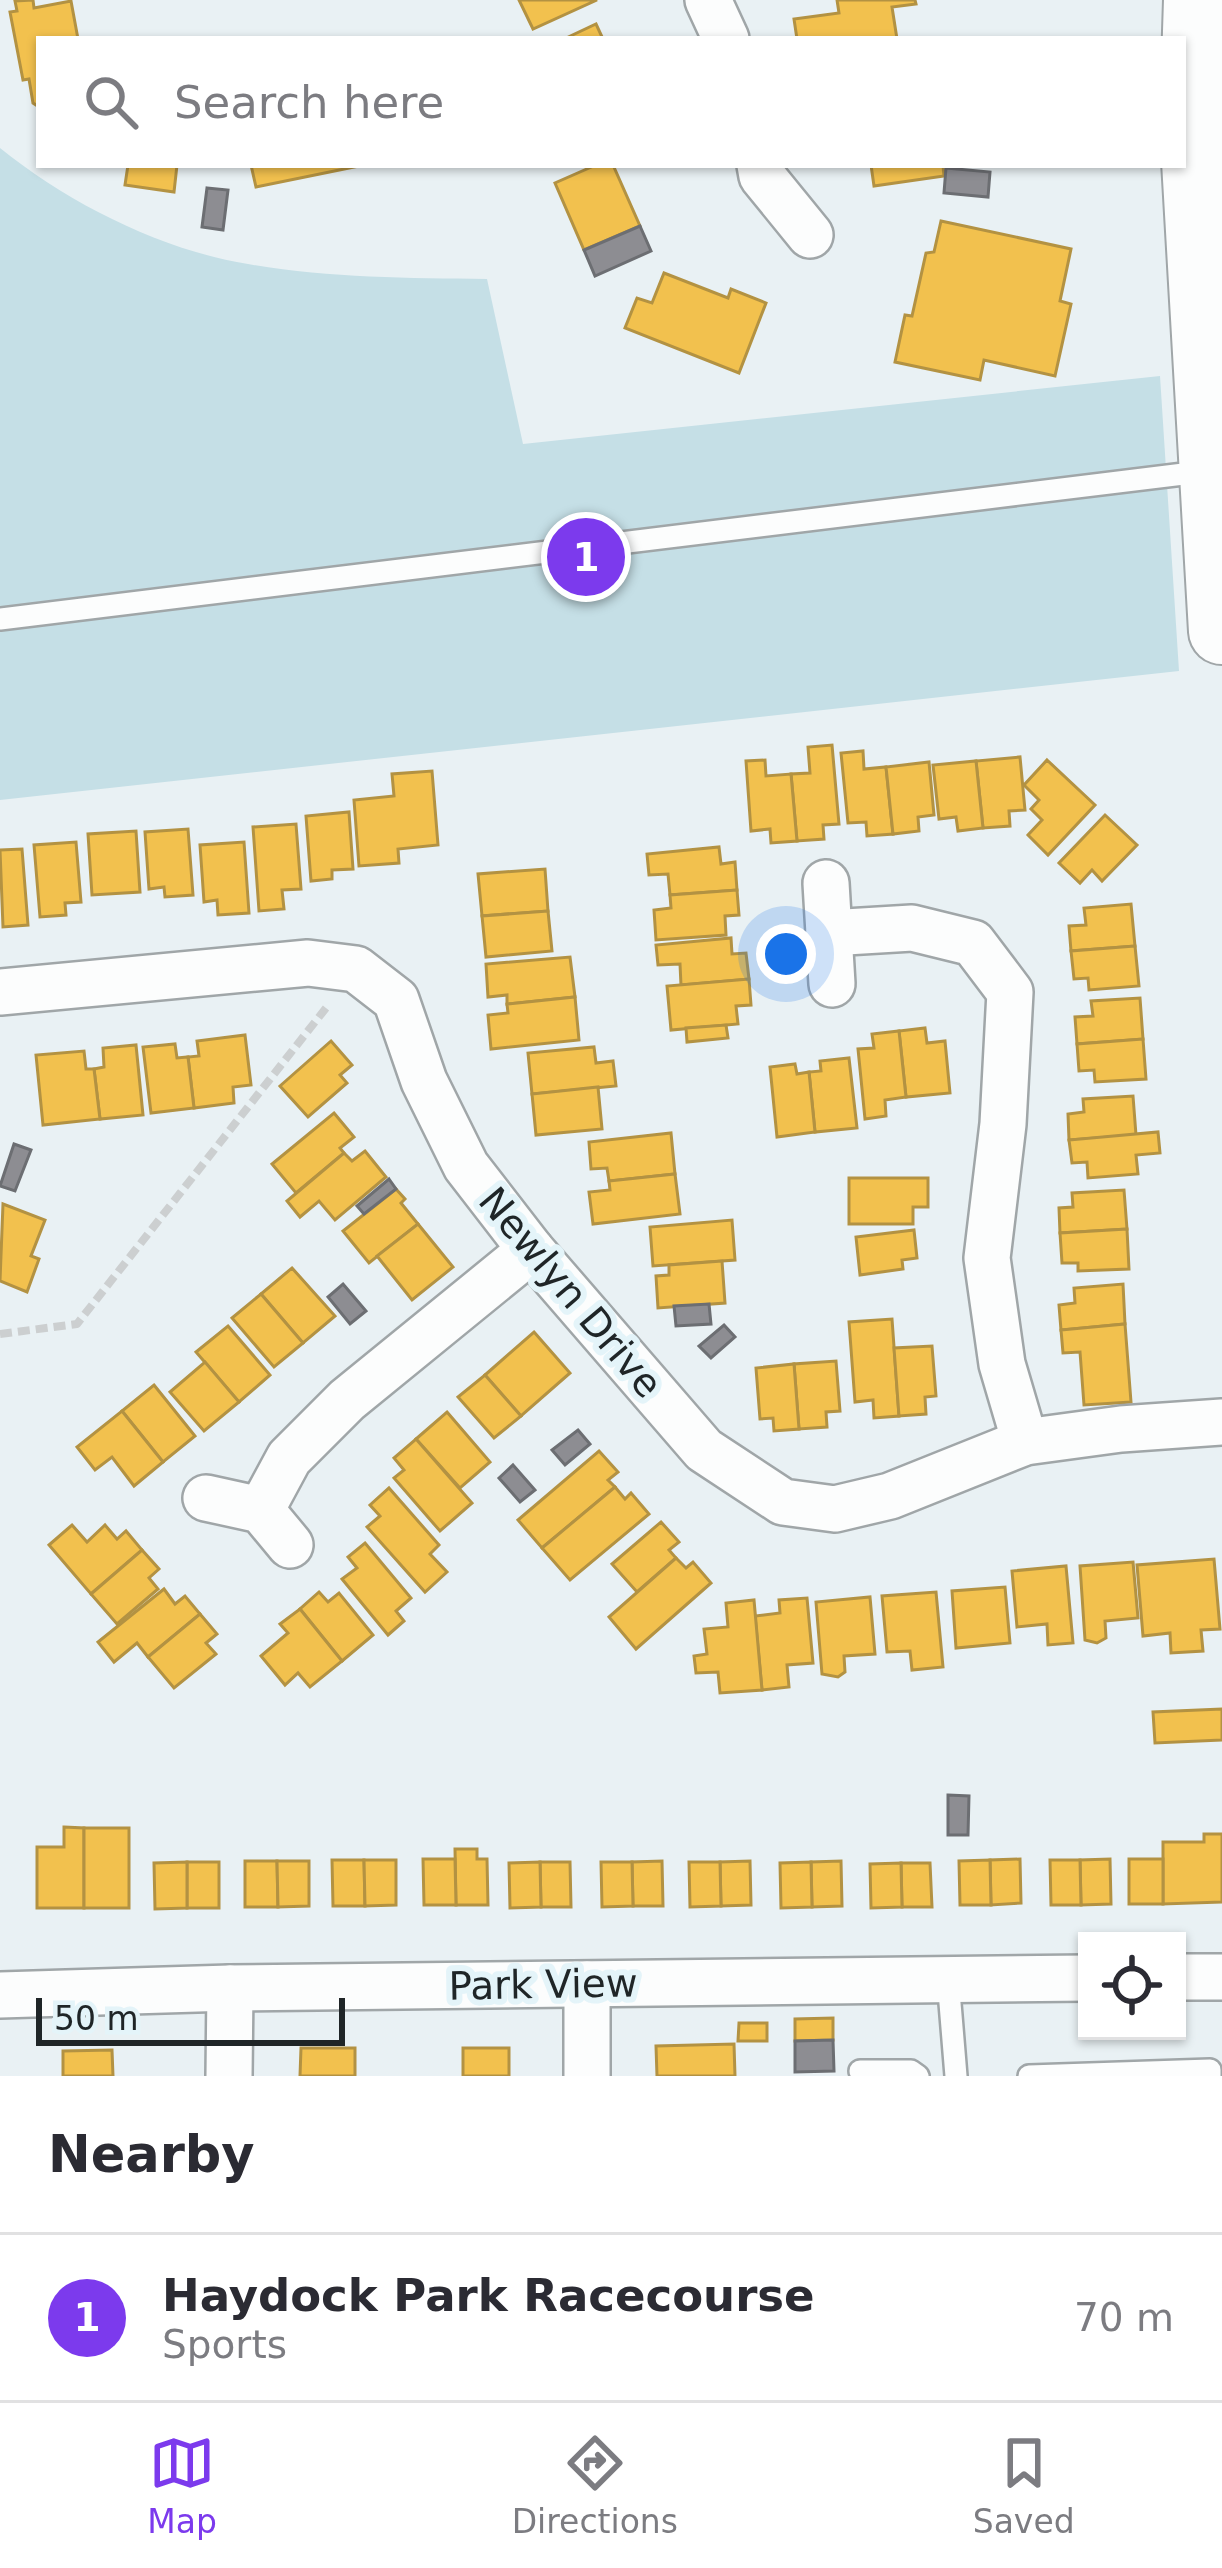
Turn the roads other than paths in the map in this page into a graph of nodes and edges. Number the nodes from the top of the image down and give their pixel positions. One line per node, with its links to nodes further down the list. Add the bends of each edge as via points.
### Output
1 (709, 0): 3 (street)
2 (1197, 0): 4 (main road)
3 (725, 36)
4 (1208, 127): 7 (main road)
5 (761, 168): 6 (street)
6 (810, 235)
7 (1211, 471): 8 (lane); 9 (main road)
8 (0, 619)
9 (1222, 631)
10 (826, 883): 11 (street)
11 (829, 933): 12 (street); 16 (street, via 912,928 974,943 1010,992 987,1258 1002,1364)
12 (832, 984)
13 (0, 992): 14 (street, Newlyn Drive, via 308,962 356,969 396,1000 466,1166)
14 (531, 1250): 16 (street, Newlyn Drive, via 704,1450 783,1502 835,1509 890,1496); 17 (street, via 346,1400 289,1458 276,1527)
15 (1222, 1422): 16 (street, Newlyn Drive)
16 (1025, 1442)
17 (206, 1498)
18 (1186, 1977): 19 (street)
19 (1222, 1977)
20 (948, 1978): 21 (street, Park View); 22 (street, Park View); 29 (lane)
21 (1078, 1978)
22 (587, 1984): 23 (street, Park View); 27 (street)
23 (230, 1988): 24 (street, Park View); 26 (street)
24 (0, 1995)
25 (860, 2071): 28 (lane)
26 (229, 2076)
27 (587, 2076)
28 (918, 2076)
29 (956, 2076)
30 (1029, 2076): 31 (lane)
31 (1210, 2076)

